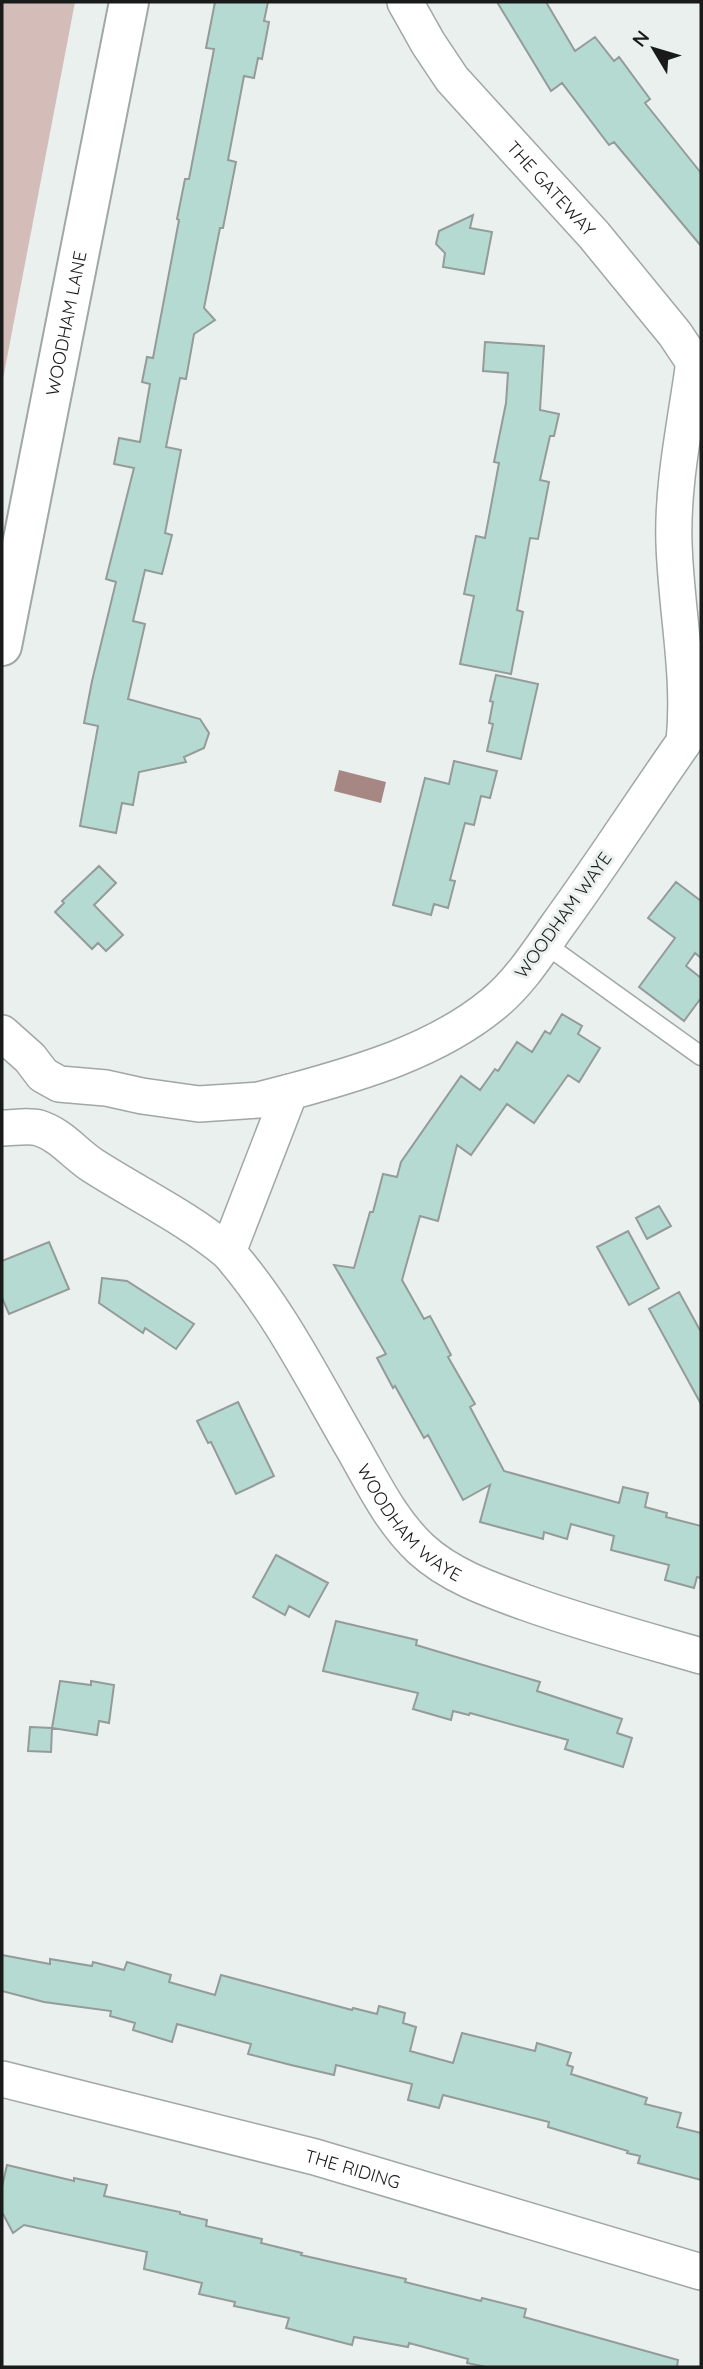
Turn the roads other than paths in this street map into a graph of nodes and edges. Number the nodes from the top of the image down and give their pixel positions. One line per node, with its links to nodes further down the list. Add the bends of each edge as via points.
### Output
1 (129, 2): 4 (main road, WOODHAM LANE)
2 (405, 2): 3 (street, THE GATEWAY, via 452,79 599,240)
3 (698, 367): 5 (street, WOODHAM WAYE, via 674,506 675,583)
4 (2, 646)
5 (693, 737): 6 (street, WOODHAM WAYE)
6 (545, 944): 8 (lane); 10 (street, WOODHAM WAYE, via 493,1004 445,1035 397,1059)
7 (2, 1033): 9 (street)
8 (701, 1056)
9 (51, 1081): 10 (street, WOODHAM WAYE, via 199,1104 259,1100); 12 (street)
10 (290, 1092): 13 (street)
11 (2, 1128): 12 (street, WOODHAM WAYE)
12 (37, 1128): 13 (street, WOODHAM WAYE, via 65,1142 89,1163)
13 (228, 1252): 14 (street, WOODHAM WAYE, via 256,1285 286,1333 385,1505 421,1549 489,1589 569,1619)
14 (701, 1656)
15 (2, 2079): 16 (street, THE RIDING, via 315,2157)
16 (701, 2272)

